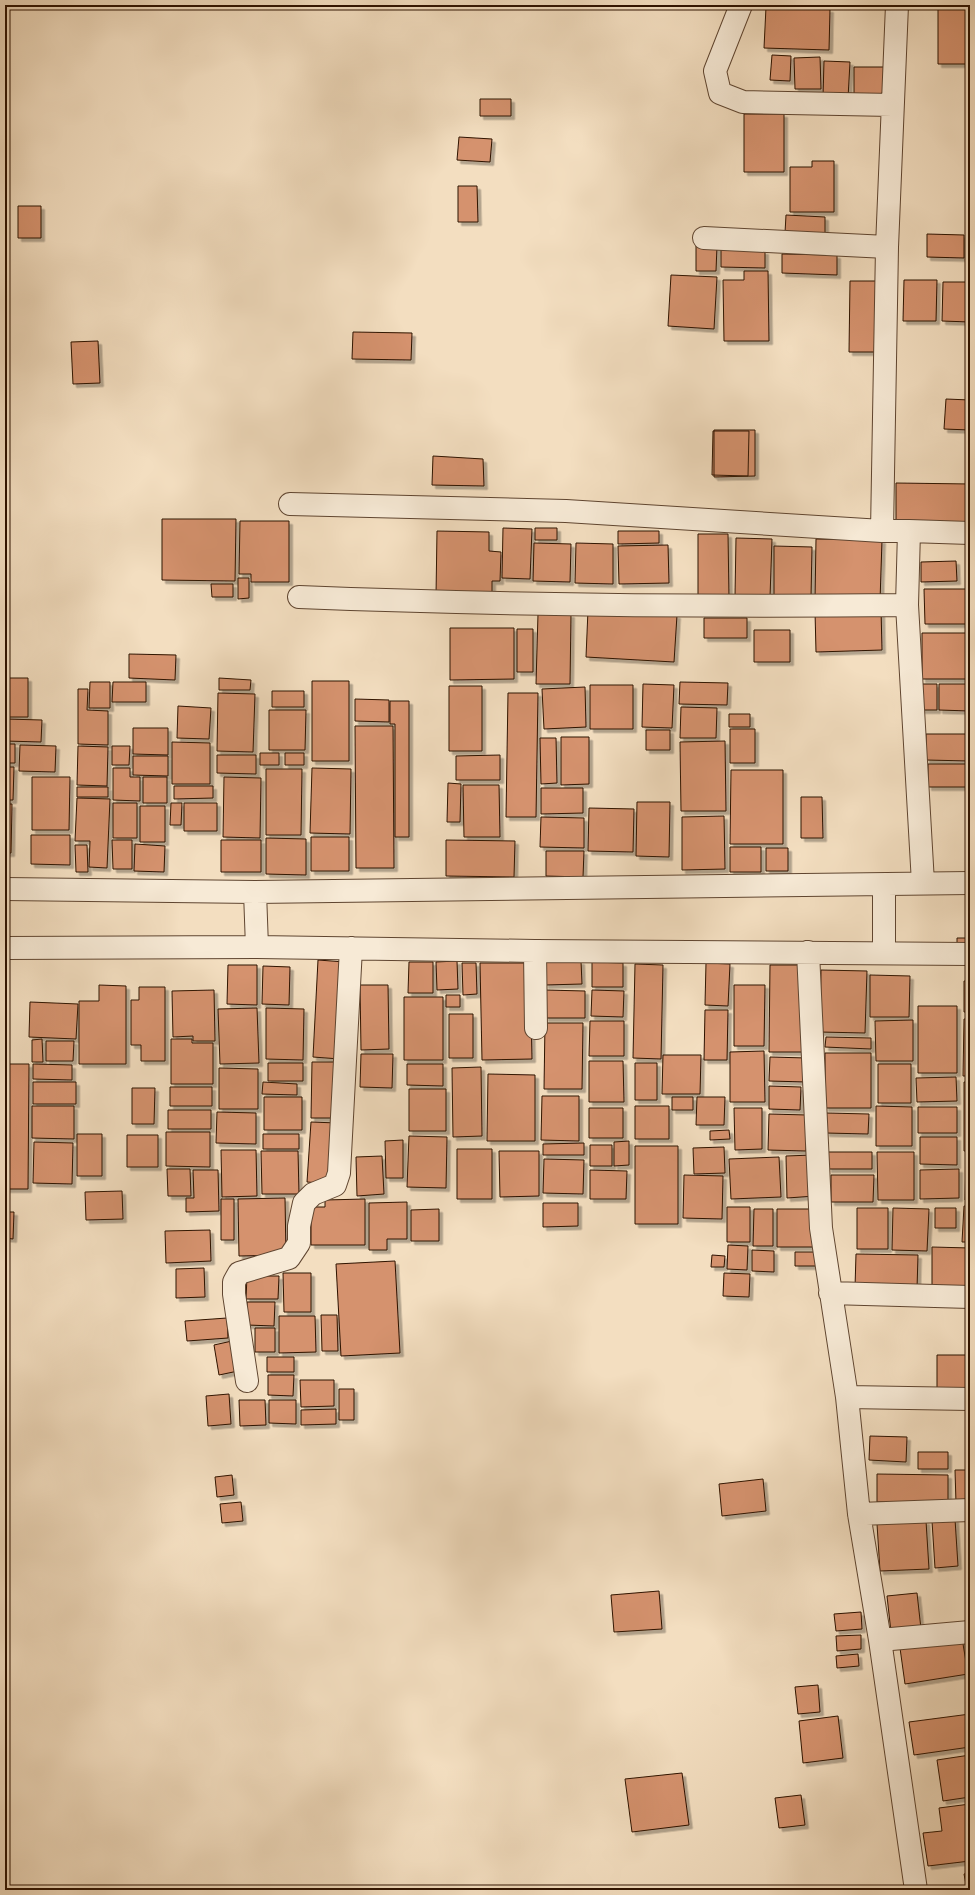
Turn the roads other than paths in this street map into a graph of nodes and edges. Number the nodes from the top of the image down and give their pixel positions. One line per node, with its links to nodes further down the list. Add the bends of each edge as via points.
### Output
1 (741, 5): 3 (street, via 715,71 720,93 743,102)
2 (897, 5): 3 (street)
3 (892, 105): 5 (street)
4 (704, 238): 5 (street)
5 (887, 247): 7 (street)
6 (290, 504): 7 (street, via 566,511)
7 (882, 531): 8 (street)
8 (909, 531): 9 (street); 11 (street)
9 (970, 533)
10 (299, 597): 11 (street, via 658,606)
11 (907, 605): 12 (street)
12 (923, 882): 13 (street); 15 (street)
13 (970, 883)
14 (5, 889): 16 (street)
15 (884, 894): 16 (street); 18 (street)
16 (256, 899): 17 (street)
17 (256, 941): 19 (street); 20 (street)
18 (884, 947): 22 (street); 23 (street)
19 (5, 948)
20 (351, 948): 21 (street); 27 (street, via 339,1173 335,1185 313,1194 304,1203 299,1226 299,1243 289,1258 239,1273 234,1282)
21 (535, 951): 22 (street); 24 (street)
22 (808, 952): 25 (street, via 821,1228)
23 (970, 954)
24 (536, 1028)
25 (830, 1293): 26 (street); 28 (street)
26 (970, 1297)
27 (247, 1381)
28 (847, 1398): 29 (street); 31 (street)
29 (970, 1399)
30 (970, 1510): 31 (street)
31 (859, 1514): 33 (street)
32 (970, 1632): 33 (street)
33 (880, 1640): 34 (street)
34 (916, 1890)

